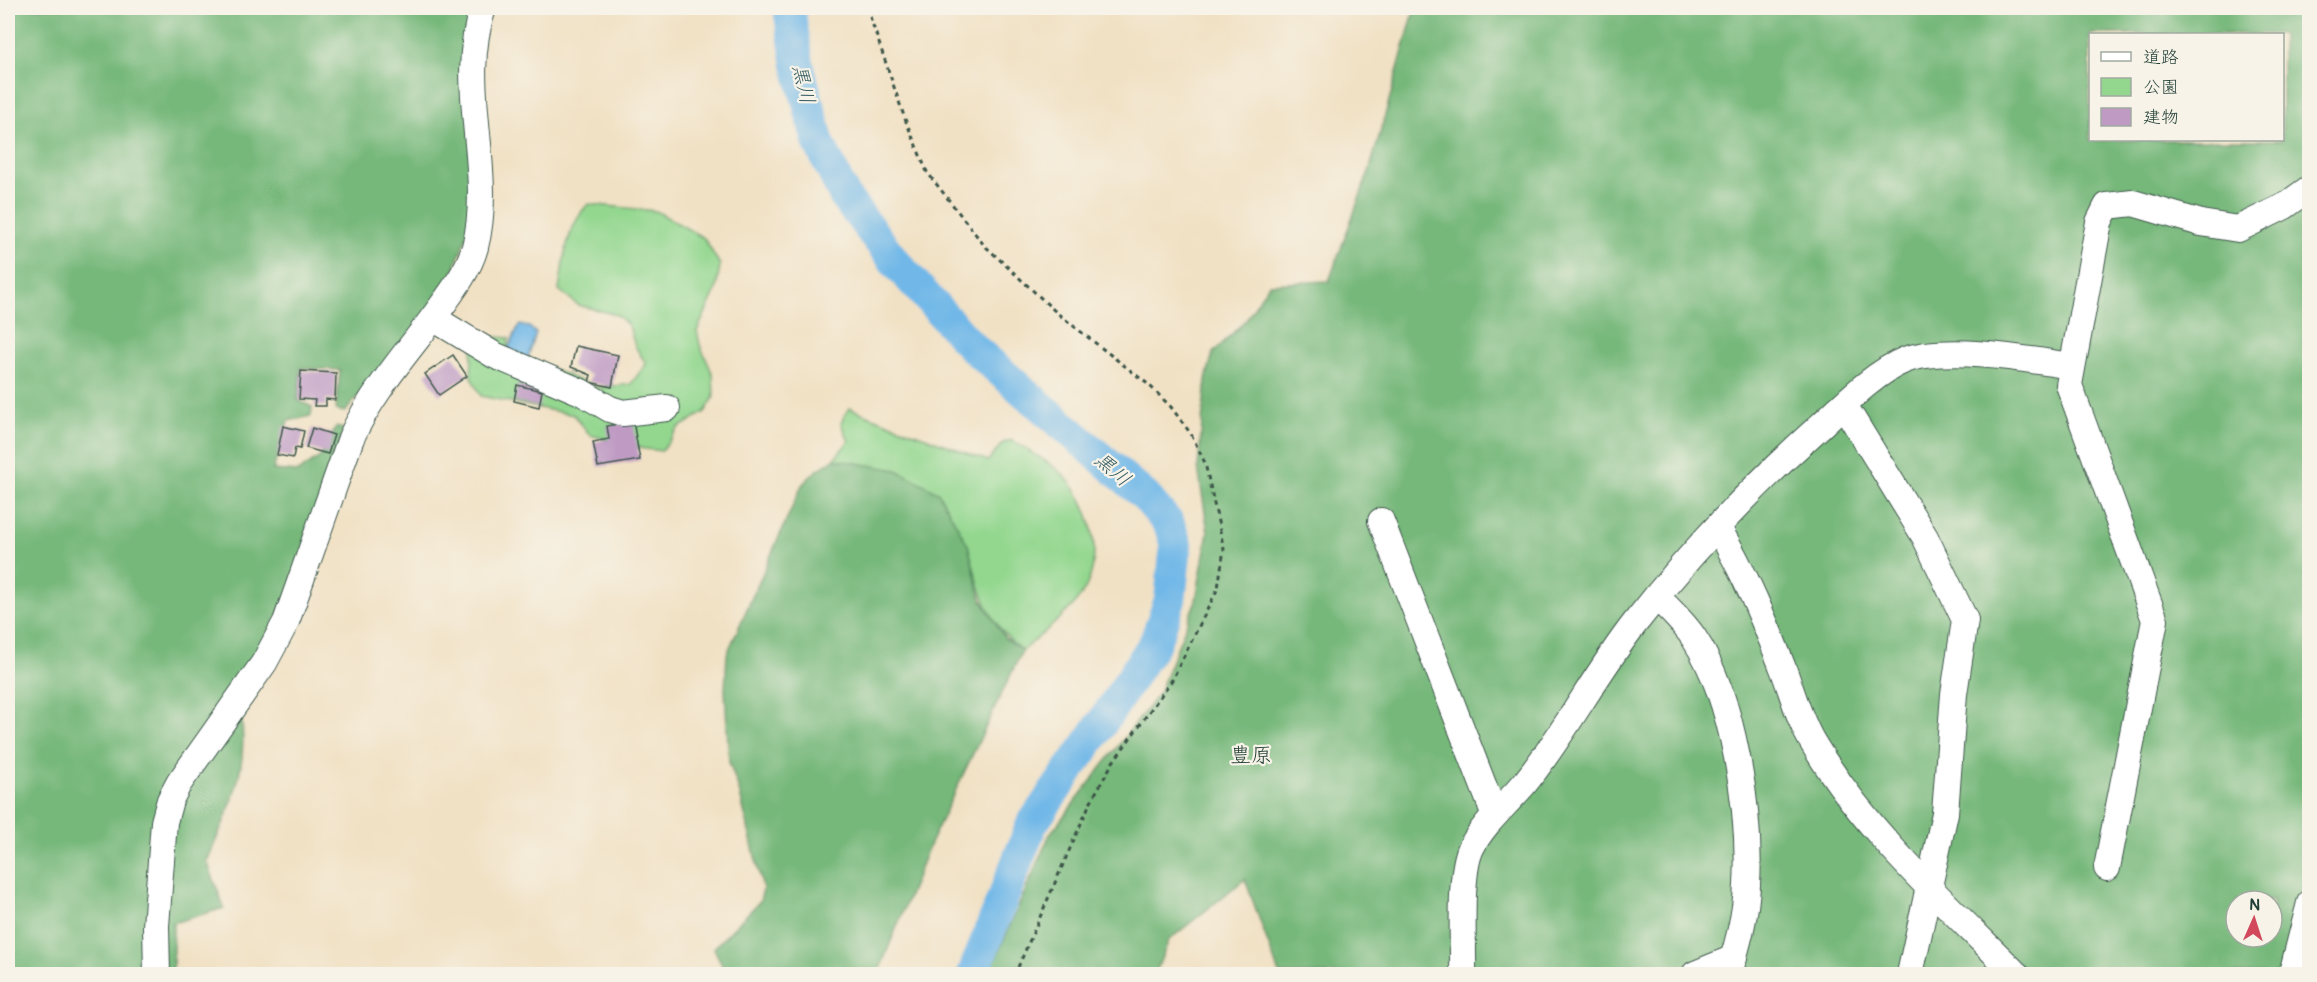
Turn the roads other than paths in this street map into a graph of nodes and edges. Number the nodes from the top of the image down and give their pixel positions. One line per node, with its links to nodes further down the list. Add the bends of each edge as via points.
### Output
1 (483, 8): 3 (street, via 474,52 480,219 474,249)
2 (2310, 188): 4 (street, via 2238,229 2201,223 2133,203 2107,206 2091,255)
3 (433, 318): 6 (street, via 494,355 581,392 609,409 623,413); 15 (street, via 363,410 286,622 264,663 170,800 164,822 158,891)
4 (2071, 366): 5 (street, via 2016,358 1924,354 1887,370); 11 (street, via 2070,394 2084,422 2156,620)
5 (1844, 405): 8 (street, via 1782,460); 12 (street, via 1925,537 1965,620 1954,694 1945,813)
6 (667, 408)
7 (1381, 521): 10 (street)
8 (1718, 528): 9 (street); 12 (street, via 1763,616 1811,741 1876,830)
9 (1657, 597): 10 (street, via 1523,784); 14 (street, via 1692,634 1707,663 1737,765 1748,838 1747,888)
10 (1494, 813): 16 (street, via 1471,848 1466,867)
11 (2107, 868)
12 (1930, 888): 18 (street); 19 (street)
13 (2310, 903): 20 (street)
14 (1731, 966): 17 (street)
15 (157, 975)
16 (1463, 975)
17 (1695, 975)
18 (1910, 975)
19 (2016, 975)
20 (2292, 975)

